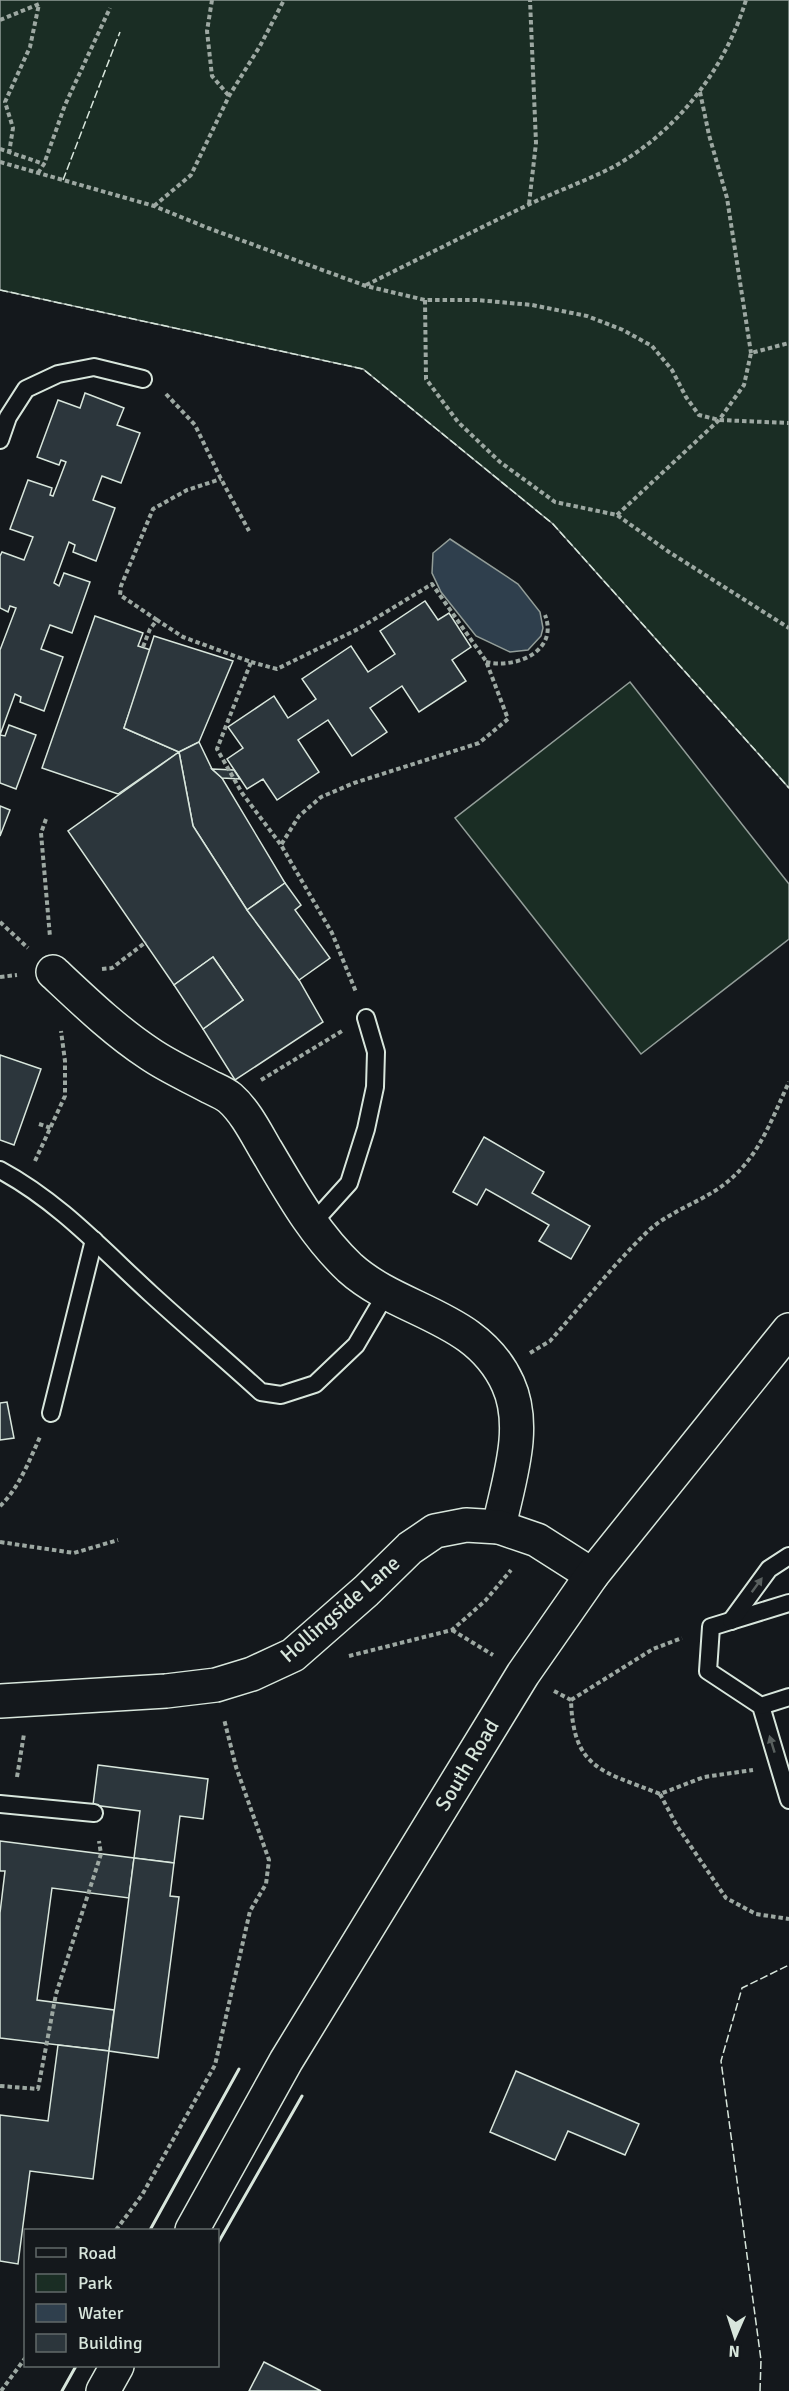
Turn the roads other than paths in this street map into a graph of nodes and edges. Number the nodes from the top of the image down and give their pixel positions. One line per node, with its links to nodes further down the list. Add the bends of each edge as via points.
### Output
1 (143, 379): 2 (lane, via 94,367 58,374 26,389 8,417)
2 (0, 440)
3 (53, 972): 6 (street, via 98,1015 150,1054 230,1098 247,1119)
4 (366, 1018): 6 (lane, via 376,1052 375,1087 366,1129 349,1183)
5 (0, 1170): 7 (lane, via 25,1183)
6 (311, 1225): 8 (street, via 353,1270)
7 (94, 1240): 8 (lane, via 261,1392 281,1395 315,1384 356,1345); 10 (lane)
8 (387, 1292): 11 (street, via 452,1324 475,1341 499,1367 509,1386 517,1411 513,1457)
9 (789, 1330): 13 (street, South Road)
10 (51, 1413)
11 (499, 1527): 13 (street, Hollingside Lane, via 537,1540); 17 (street, Hollingside Lane, via 466,1525 435,1532 410,1548 293,1655 252,1674 216,1685 166,1691)
12 (789, 1556): 15 (lane, one-way to 12, via 769,1569)
13 (592, 1575): 22 (street, South Road, via 523,1674 286,2061)
14 (789, 1603): 15 (lane)
15 (731, 1621): 18 (lane, via 711,1627 708,1671)
16 (789, 1697): 18 (lane)
17 (15, 1700)
18 (760, 1706): 19 (lane, one-way to 18)
19 (789, 1800)
20 (6, 1804): 21 (lane)
21 (94, 1813)
22 (193, 2229)
23 (116, 2367): 24 (street)
24 (103, 2391)

